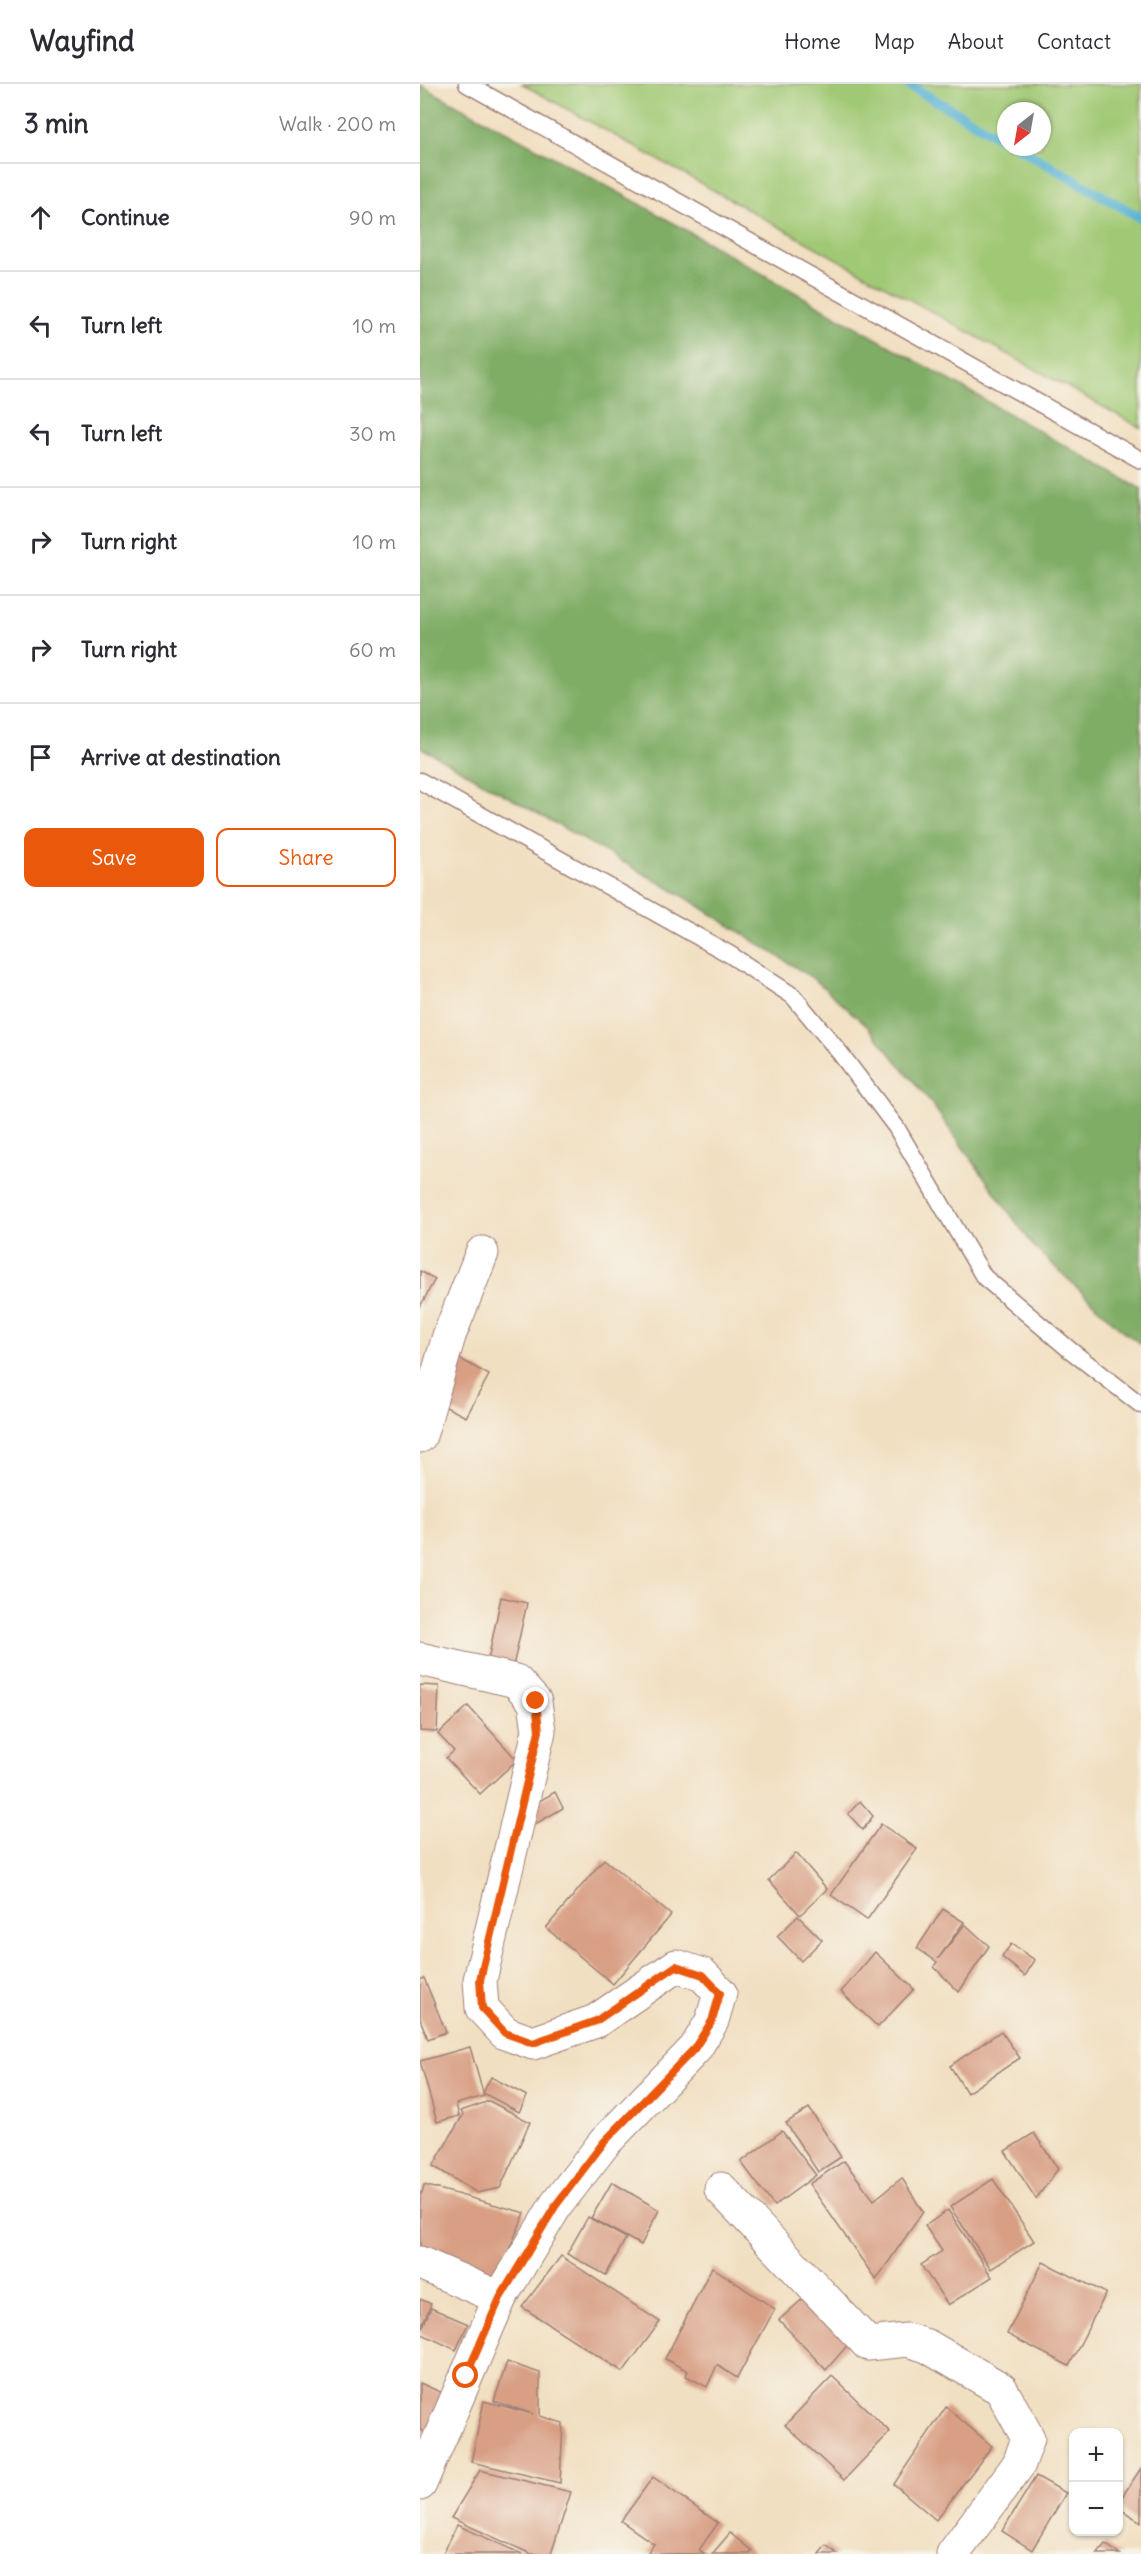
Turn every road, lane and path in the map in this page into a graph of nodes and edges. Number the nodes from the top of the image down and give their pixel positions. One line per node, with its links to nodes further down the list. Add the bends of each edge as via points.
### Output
1 (467, 84): 2 (lane)
2 (1141, 460)
3 (420, 781): 5 (lane, via 729,954 793,996 896,1126 984,1277)
4 (482, 1253): 6 (street, via 449,1336)
5 (1141, 1405)
6 (420, 1436)
7 (420, 1659): 10 (street, via 516,1681 536,1701 539,1731 480,1980 482,2008 505,2033 533,2043 596,2021 676,1966 703,1975 720,1993 712,2021 694,2049 604,2142 556,2205)
8 (721, 2189): 12 (street, via 868,2344 907,2340 927,2346 1001,2389 1028,2438 1019,2464)
9 (420, 2263): 10 (street)
10 (500, 2298): 11 (street)
11 (420, 2484)
12 (953, 2554)

